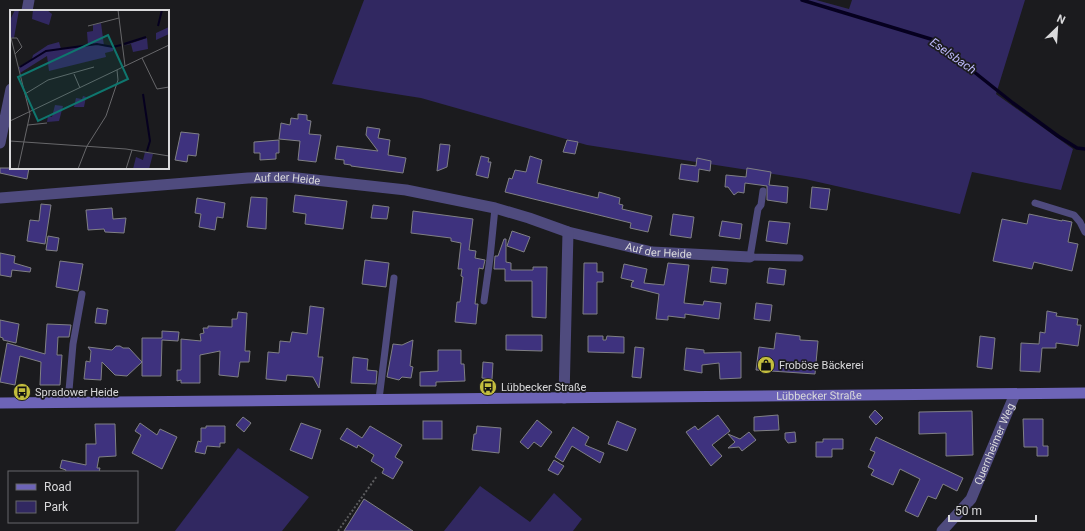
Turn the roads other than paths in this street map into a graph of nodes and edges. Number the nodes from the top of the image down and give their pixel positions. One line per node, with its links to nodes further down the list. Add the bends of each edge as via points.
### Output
1 (29, 0): 2 (street)
2 (27, 10)
3 (10, 94): 4 (street)
4 (0, 143)
5 (763, 191): 11 (lane)
6 (0, 198): 8 (street, Auf der Heide, via 288,177 406,190)
7 (1036, 203): 10 (lane, via 1074,215)
8 (495, 208): 9 (street, Auf der Heide); 15 (lane)
9 (568, 232): 11 (street, Auf der Heide, via 652,252); 18 (street)
10 (1085, 232)
11 (750, 257): 12 (lane)
12 (800, 258)
13 (394, 278): 19 (lane)
14 (82, 294): 20 (lane, via 73,344)
15 (484, 301)
16 (1085, 393): 17 (main road, Lübbecker Straße)
17 (1015, 394): 18 (main road, Lübbecker Straße); 22 (street, Quernheimer Weg, via 971,499)
18 (564, 398): 19 (main road, Lübbecker Straße)
19 (379, 400): 20 (main road, Lübbecker Straße)
20 (68, 402): 21 (main road, Lübbecker Straße)
21 (0, 403)
22 (942, 531)

